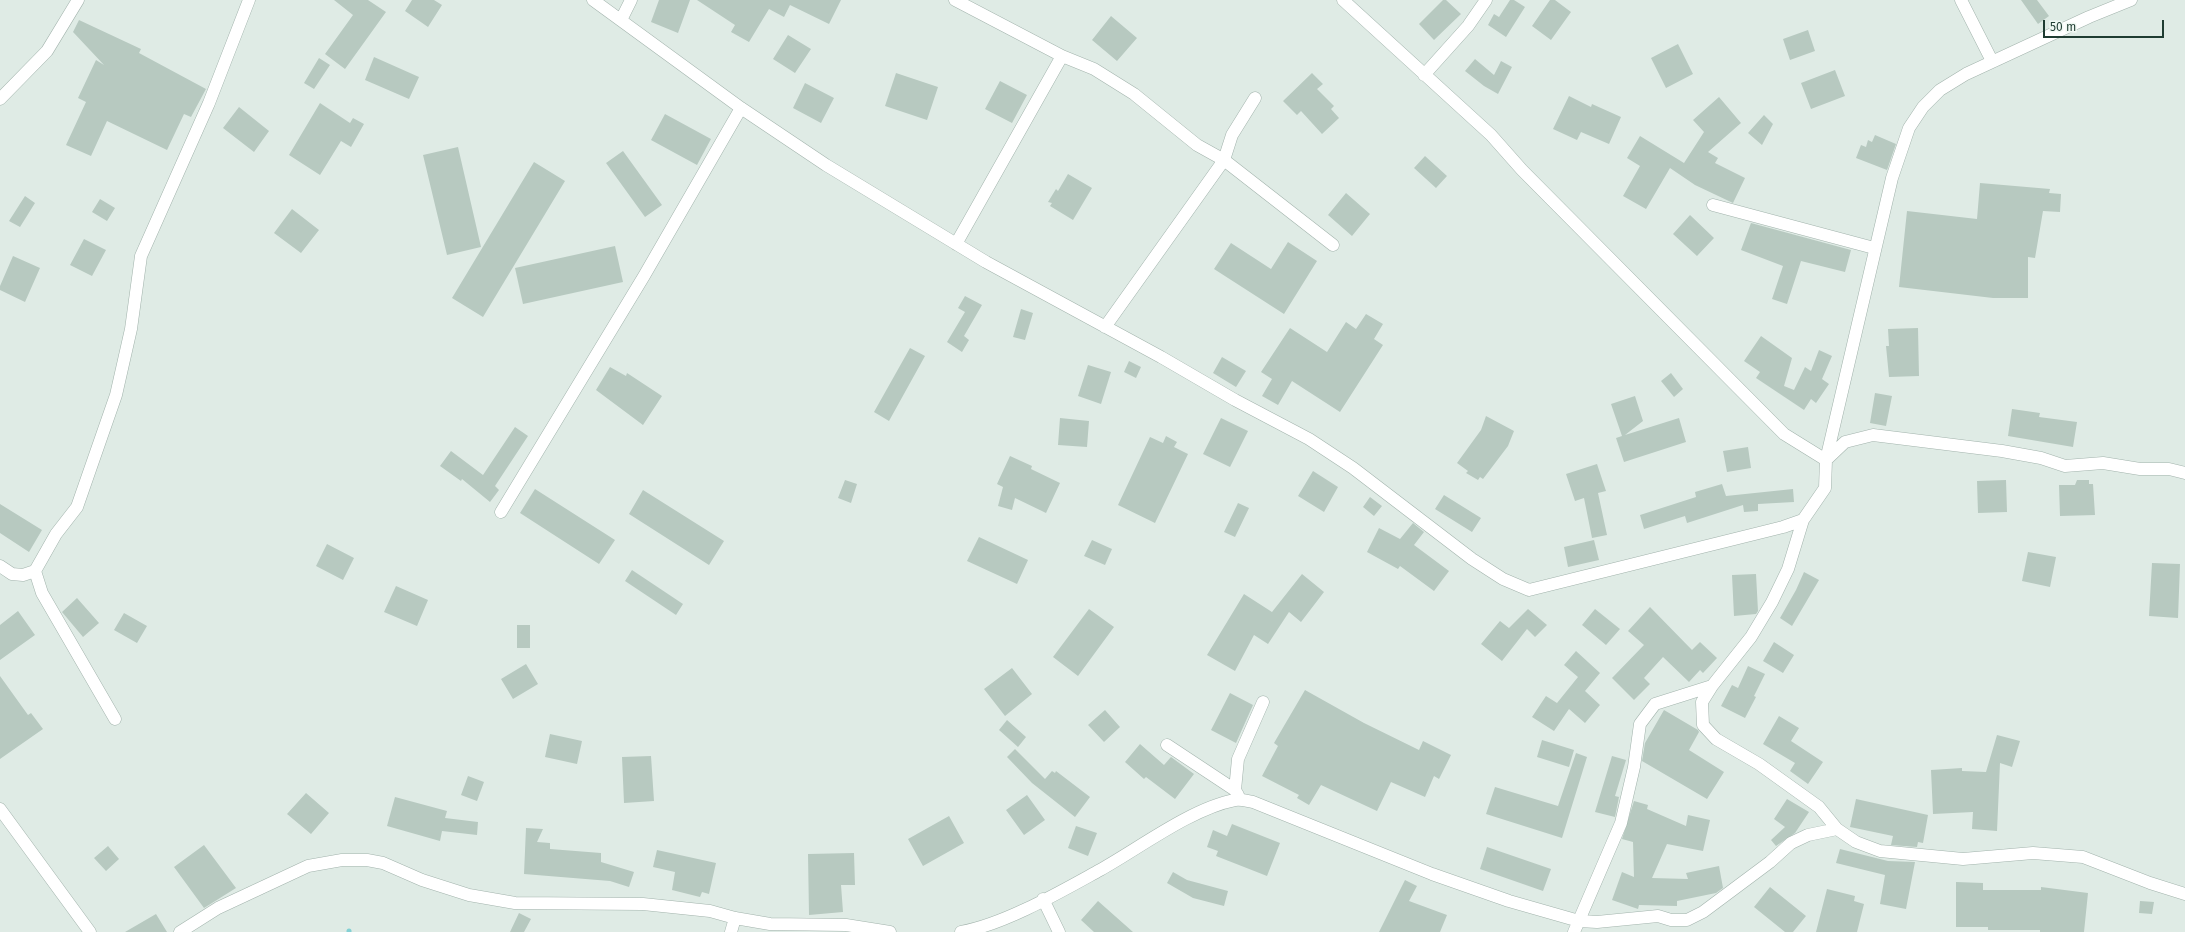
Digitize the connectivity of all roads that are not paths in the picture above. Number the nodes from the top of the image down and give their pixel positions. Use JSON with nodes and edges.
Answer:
{"nodes":[{"id":1,"x":78,"y":0,"type":"edge"},
{"id":2,"x":249,"y":0,"type":"edge"},
{"id":3,"x":593,"y":0,"type":"edge"},
{"id":4,"x":631,"y":0,"type":"edge"},
{"id":5,"x":955,"y":0,"type":"edge"},
{"id":6,"x":1343,"y":0,"type":"edge"},
{"id":7,"x":1486,"y":0,"type":"edge"},
{"id":8,"x":1961,"y":0,"type":"edge"},
{"id":9,"x":2131,"y":0,"type":"edge"},
{"id":10,"x":621,"y":20,"type":"junction"},
{"id":11,"x":1062,"y":56,"type":"junction"},
{"id":12,"x":1992,"y":61,"type":"junction"},
{"id":13,"x":1424,"y":74,"type":"junction"},
{"id":14,"x":1255,"y":98,"type":"dead end"},
{"id":15,"x":0,"y":99,"type":"edge"},
{"id":16,"x":741,"y":108,"type":"junction"},
{"id":17,"x":1224,"y":160,"type":"junction"},
{"id":18,"x":1713,"y":205,"type":"dead end"},
{"id":19,"x":956,"y":244,"type":"junction"},
{"id":20,"x":1333,"y":245,"type":"dead end"},
{"id":21,"x":1874,"y":248,"type":"junction"},
{"id":22,"x":1105,"y":327,"type":"junction"},
{"id":23,"x":1826,"y":460,"type":"junction"},
{"id":24,"x":2185,"y":473,"type":"edge"},
{"id":25,"x":501,"y":512,"type":"dead end"},
{"id":26,"x":1803,"y":520,"type":"junction"},
{"id":27,"x":0,"y":566,"type":"edge"},
{"id":28,"x":35,"y":571,"type":"junction"},
{"id":29,"x":1712,"y":686,"type":"junction"},
{"id":30,"x":1263,"y":702,"type":"dead end"},
{"id":31,"x":115,"y":719,"type":"dead end"},
{"id":32,"x":1167,"y":745,"type":"dead end"},
{"id":33,"x":1238,"y":795,"type":"junction"},
{"id":34,"x":0,"y":809,"type":"edge"},
{"id":35,"x":1837,"y":829,"type":"junction"},
{"id":36,"x":2185,"y":894,"type":"edge"},
{"id":37,"x":1043,"y":899,"type":"junction"},
{"id":38,"x":735,"y":918,"type":"junction"},
{"id":39,"x":1576,"y":926,"type":"edge"},
{"id":40,"x":90,"y":932,"type":"edge"},
{"id":41,"x":180,"y":932,"type":"edge"},
{"id":42,"x":731,"y":932,"type":"edge"},
{"id":43,"x":890,"y":932,"type":"edge"},
{"id":44,"x":961,"y":932,"type":"edge"},
{"id":45,"x":1058,"y":932,"type":"edge"}],
"edges":[{"from":1,"to":15,"type":"street"},
{"from":2,"to":28,"type":"street"},
{"from":3,"to":10,"type":"street"},
{"from":4,"to":10,"type":"street"},
{"from":5,"to":11,"type":"street"},
{"from":6,"to":13,"type":"street"},
{"from":7,"to":13,"type":"street"},
{"from":8,"to":12,"type":"street"},
{"from":9,"to":12,"type":"street"},
{"from":10,"to":16,"type":"street"},
{"from":11,"to":17,"type":"street"},
{"from":11,"to":19,"type":"street"},
{"from":12,"to":21,"type":"street"},
{"from":13,"to":23,"type":"street"},
{"from":14,"to":17,"type":"street"},
{"from":16,"to":19,"type":"street"},
{"from":16,"to":25,"type":"street"},
{"from":17,"to":20,"type":"street"},
{"from":17,"to":22,"type":"street"},
{"from":18,"to":21,"type":"street"},
{"from":19,"to":22,"type":"street"},
{"from":21,"to":23,"type":"street"},
{"from":22,"to":26,"type":"street"},
{"from":23,"to":24,"type":"street"},
{"from":23,"to":26,"type":"street"},
{"from":26,"to":29,"type":"street"},
{"from":27,"to":28,"type":"street"},
{"from":28,"to":31,"type":"street"},
{"from":29,"to":35,"type":"street"},
{"from":29,"to":39,"type":"street"},
{"from":30,"to":33,"type":"street"},
{"from":32,"to":33,"type":"street"},
{"from":33,"to":37,"type":"street"},
{"from":33,"to":39,"type":"street"},
{"from":34,"to":40,"type":"street"},
{"from":35,"to":36,"type":"street"},
{"from":35,"to":39,"type":"street"},
{"from":37,"to":44,"type":"street"},
{"from":37,"to":45,"type":"street"},
{"from":38,"to":41,"type":"street"},
{"from":38,"to":42,"type":"street"},
{"from":38,"to":43,"type":"street"}]}
